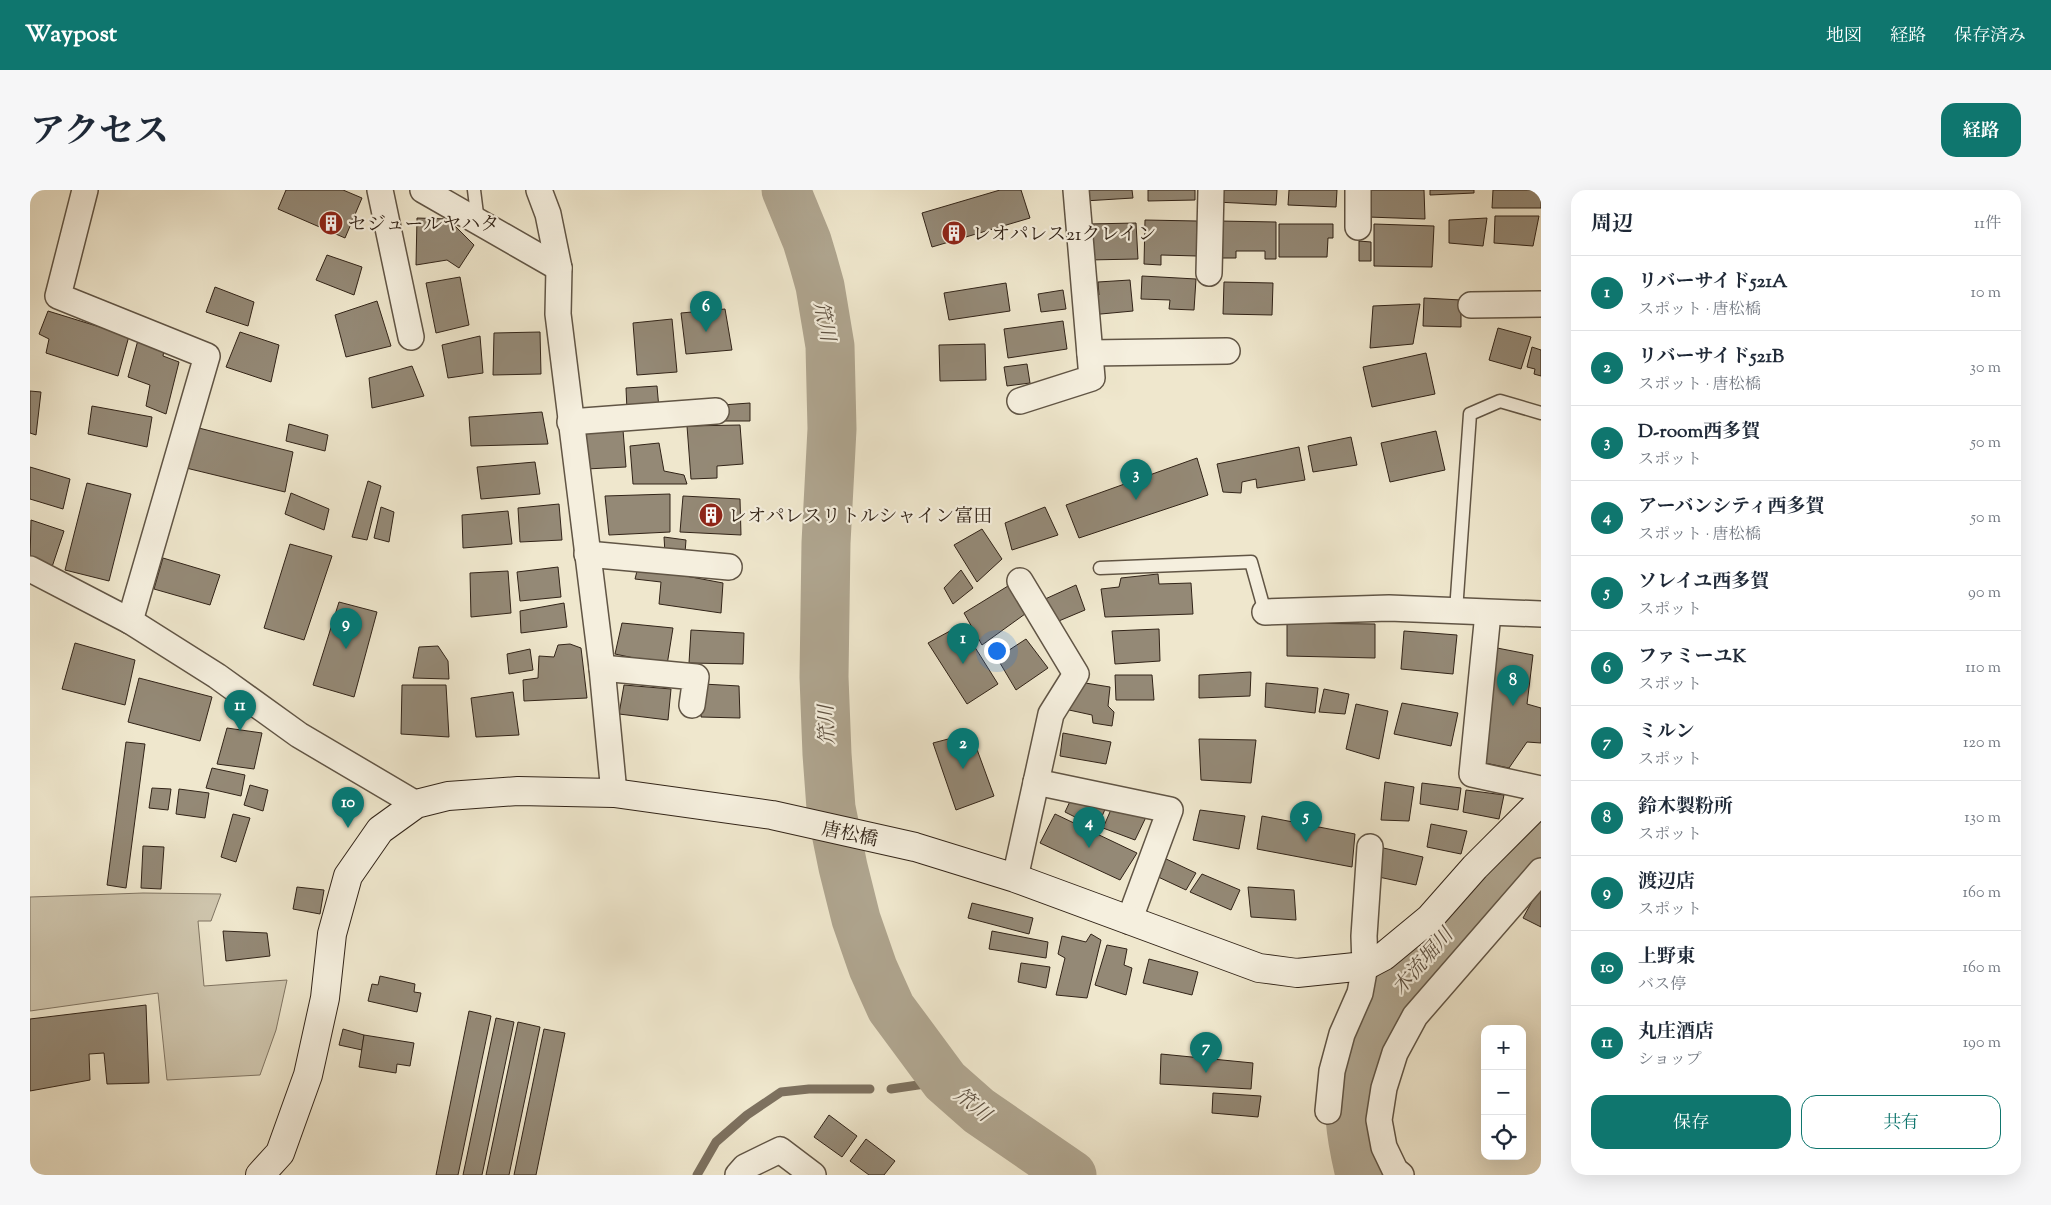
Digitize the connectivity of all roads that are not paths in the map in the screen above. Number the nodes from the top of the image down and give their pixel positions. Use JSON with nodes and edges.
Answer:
{"nodes":[{"id":1,"x":86,"y":190,"type":"edge"},
{"id":2,"x":380,"y":190,"type":"edge"},
{"id":3,"x":423,"y":190,"type":"edge"},
{"id":4,"x":474,"y":190,"type":"edge"},
{"id":5,"x":538,"y":190,"type":"edge"},
{"id":6,"x":1076,"y":190,"type":"edge"},
{"id":7,"x":1212,"y":190,"type":"edge"},
{"id":8,"x":1358,"y":190,"type":"edge"},
{"id":9,"x":478,"y":222,"type":"junction"},
{"id":10,"x":1358,"y":227,"type":"dead end"},
{"id":11,"x":559,"y":268,"type":"junction"},
{"id":12,"x":1209,"y":273,"type":"dead end"},
{"id":13,"x":1541,"y":304,"type":"edge"},
{"id":14,"x":1471,"y":305,"type":"dead end"},
{"id":15,"x":410,"y":337,"type":"dead end"},
{"id":16,"x":1227,"y":351,"type":"dead end"},
{"id":17,"x":1090,"y":354,"type":"junction"},
{"id":18,"x":1020,"y":401,"type":"dead end"},
{"id":19,"x":716,"y":411,"type":"dead end"},
{"id":20,"x":1541,"y":413,"type":"edge"},
{"id":21,"x":570,"y":422,"type":"junction"},
{"id":22,"x":587,"y":554,"type":"junction"},
{"id":23,"x":729,"y":567,"type":"dead end"},
{"id":24,"x":1100,"y":568,"type":"dead end"},
{"id":25,"x":30,"y":569,"type":"edge"},
{"id":26,"x":1020,"y":581,"type":"dead end"},
{"id":27,"x":1456,"y":611,"type":"junction"},
{"id":28,"x":1265,"y":612,"type":"joint"},
{"id":29,"x":1488,"y":613,"type":"junction"},
{"id":30,"x":1541,"y":614,"type":"edge"},
{"id":31,"x":130,"y":621,"type":"junction"},
{"id":32,"x":602,"y":668,"type":"junction"},
{"id":33,"x":692,"y":706,"type":"dead end"},
{"id":34,"x":1036,"y":782,"type":"junction"},
{"id":35,"x":1541,"y":789,"type":"edge"},
{"id":36,"x":614,"y":793,"type":"junction"},
{"id":37,"x":1541,"y":802,"type":"edge"},
{"id":38,"x":416,"y":804,"type":"junction"},
{"id":39,"x":1370,"y":847,"type":"dead end"},
{"id":40,"x":1541,"y":871,"type":"edge"},
{"id":41,"x":1015,"y":878,"type":"junction"},
{"id":42,"x":1129,"y":921,"type":"junction"},
{"id":43,"x":1365,"y":966,"type":"junction"},
{"id":44,"x":1328,"y":1111,"type":"dead end"},
{"id":45,"x":260,"y":1175,"type":"edge"},
{"id":46,"x":738,"y":1175,"type":"edge"},
{"id":47,"x":813,"y":1175,"type":"edge"},
{"id":48,"x":1401,"y":1175,"type":"edge"}],
"edges":[{"from":1,"to":31,"type":"street"},
{"from":2,"to":15,"type":"street"},
{"from":3,"to":9,"type":"street"},
{"from":4,"to":9,"type":"lane"},
{"from":5,"to":11,"type":"street"},
{"from":6,"to":17,"type":"street"},
{"from":7,"to":12,"type":"street"},
{"from":8,"to":10,"type":"street"},
{"from":9,"to":11,"type":"street"},
{"from":11,"to":21,"type":"street"},
{"from":13,"to":14,"type":"street"},
{"from":16,"to":17,"type":"street"},
{"from":17,"to":18,"type":"street"},
{"from":19,"to":21,"type":"street"},
{"from":20,"to":27,"type":"lane"},
{"from":21,"to":22,"type":"street"},
{"from":22,"to":23,"type":"street"},
{"from":22,"to":32,"type":"street"},
{"from":24,"to":28,"type":"lane"},
{"from":25,"to":31,"type":"street"},
{"from":26,"to":34,"type":"street"},
{"from":27,"to":28,"type":"street"},
{"from":27,"to":29,"type":"street"},
{"from":29,"to":30,"type":"street"},
{"from":29,"to":35,"type":"street"},
{"from":31,"to":38,"type":"street"},
{"from":32,"to":33,"type":"street"},
{"from":32,"to":36,"type":"street"},
{"from":34,"to":41,"type":"street"},
{"from":34,"to":42,"type":"street"},
{"from":36,"to":38,"type":"street","name":"唐松橋"},
{"from":36,"to":41,"type":"street","name":"唐松橋"},
{"from":37,"to":43,"type":"street"},
{"from":38,"to":45,"type":"street"},
{"from":39,"to":43,"type":"street"},
{"from":40,"to":48,"type":"street"},
{"from":41,"to":42,"type":"street","name":"唐松橋"},
{"from":42,"to":43,"type":"street","name":"唐松橋"},
{"from":43,"to":44,"type":"street"},
{"from":46,"to":47,"type":"street"}]}
